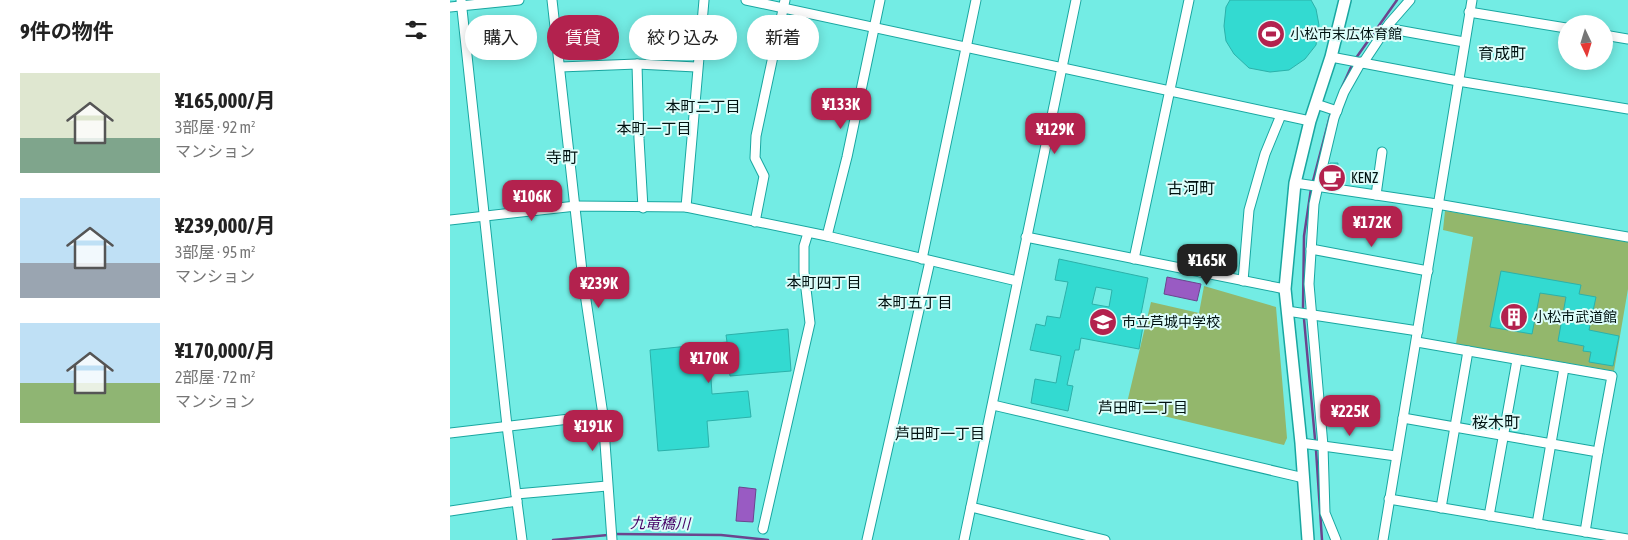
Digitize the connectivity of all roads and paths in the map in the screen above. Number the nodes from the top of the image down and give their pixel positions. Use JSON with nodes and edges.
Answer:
{"nodes":[{"id":1,"x":519,"y":0,"type":"edge"},
{"id":2,"x":552,"y":0,"type":"edge"},
{"id":3,"x":704,"y":0,"type":"edge"},
{"id":4,"x":746,"y":0,"type":"edge"},
{"id":5,"x":880,"y":0,"type":"edge"},
{"id":6,"x":976,"y":0,"type":"edge"},
{"id":7,"x":1076,"y":0,"type":"edge"},
{"id":8,"x":1189,"y":0,"type":"edge"},
{"id":9,"x":1345,"y":0,"type":"edge"},
{"id":10,"x":1410,"y":0,"type":"edge"},
{"id":11,"x":1472,"y":0,"type":"edge"},
{"id":12,"x":461,"y":3,"type":"edge"},
{"id":13,"x":784,"y":5,"type":"edge"},
{"id":14,"x":450,"y":7,"type":"edge"},
{"id":15,"x":1470,"y":12,"type":"junction"},
{"id":16,"x":1558,"y":27,"type":"edge"},
{"id":17,"x":874,"y":28,"type":"junction"},
{"id":18,"x":1386,"y":28,"type":"junction"},
{"id":19,"x":1613,"y":36,"type":"edge"},
{"id":20,"x":1628,"y":38,"type":"edge"},
{"id":21,"x":1464,"y":42,"type":"junction"},
{"id":22,"x":966,"y":47,"type":"junction"},
{"id":23,"x":1331,"y":57,"type":"junction"},
{"id":24,"x":1362,"y":62,"type":"junction"},
{"id":25,"x":637,"y":64,"type":"junction"},
{"id":26,"x":560,"y":67,"type":"junction"},
{"id":27,"x":696,"y":67,"type":"junction"},
{"id":28,"x":1061,"y":68,"type":"junction"},
{"id":29,"x":1458,"y":81,"type":"junction"},
{"id":30,"x":1170,"y":91,"type":"junction"},
{"id":31,"x":1321,"y":106,"type":"junction"},
{"id":32,"x":1628,"y":109,"type":"edge"},
{"id":33,"x":1336,"y":111,"type":"junction"},
{"id":34,"x":1281,"y":115,"type":"junction"},
{"id":35,"x":1310,"y":121,"type":"junction"},
{"id":36,"x":1382,"y":152,"type":"dead end"},
{"id":37,"x":1295,"y":183,"type":"junction"},
{"id":38,"x":1317,"y":186,"type":"junction"},
{"id":39,"x":1376,"y":195,"type":"junction"},
{"id":40,"x":1438,"y":204,"type":"junction"},
{"id":41,"x":576,"y":206,"type":"junction"},
{"id":42,"x":686,"y":207,"type":"junction"},
{"id":43,"x":644,"y":208,"type":"junction"},
{"id":44,"x":485,"y":217,"type":"junction"},
{"id":45,"x":450,"y":220,"type":"edge"},
{"id":46,"x":754,"y":222,"type":"junction"},
{"id":47,"x":808,"y":233,"type":"junction"},
{"id":48,"x":827,"y":236,"type":"junction"},
{"id":49,"x":1026,"y":237,"type":"junction"},
{"id":50,"x":1628,"y":237,"type":"edge"},
{"id":51,"x":1311,"y":249,"type":"junction"},
{"id":52,"x":1134,"y":258,"type":"junction"},
{"id":53,"x":926,"y":260,"type":"junction"},
{"id":54,"x":1428,"y":271,"type":"junction"},
{"id":55,"x":1017,"y":281,"type":"junction"},
{"id":56,"x":1243,"y":281,"type":"junction"},
{"id":57,"x":1285,"y":289,"type":"junction"},
{"id":58,"x":1287,"y":311,"type":"junction"},
{"id":59,"x":1311,"y":315,"type":"junction"},
{"id":60,"x":1418,"y":331,"type":"junction"},
{"id":61,"x":1417,"y":342,"type":"junction"},
{"id":62,"x":1468,"y":351,"type":"junction"},
{"id":63,"x":1517,"y":360,"type":"junction"},
{"id":64,"x":1564,"y":368,"type":"junction"},
{"id":65,"x":993,"y":405,"type":"junction"},
{"id":66,"x":602,"y":416,"type":"junction"},
{"id":67,"x":1403,"y":418,"type":"junction"},
{"id":68,"x":507,"y":426,"type":"junction"},
{"id":69,"x":1455,"y":427,"type":"junction"},
{"id":70,"x":450,"y":433,"type":"edge"},
{"id":71,"x":1503,"y":436,"type":"junction"},
{"id":72,"x":1301,"y":443,"type":"junction"},
{"id":73,"x":1551,"y":444,"type":"junction"},
{"id":74,"x":1323,"y":446,"type":"junction"},
{"id":75,"x":1598,"y":452,"type":"junction"},
{"id":76,"x":1396,"y":456,"type":"junction"},
{"id":77,"x":1304,"y":478,"type":"junction"},
{"id":78,"x":607,"y":486,"type":"junction"},
{"id":79,"x":517,"y":497,"type":"junction"},
{"id":80,"x":1389,"y":499,"type":"junction"},
{"id":81,"x":971,"y":507,"type":"junction"},
{"id":82,"x":1441,"y":508,"type":"junction"},
{"id":83,"x":450,"y":511,"type":"edge"},
{"id":84,"x":1489,"y":516,"type":"junction"},
{"id":85,"x":1537,"y":524,"type":"junction"},
{"id":86,"x":763,"y":529,"type":"dead end"},
{"id":87,"x":1585,"y":532,"type":"junction"},
{"id":88,"x":1090,"y":538,"type":"edge"},
{"id":89,"x":522,"y":539,"type":"edge"},
{"id":90,"x":1628,"y":539,"type":"edge"},
{"id":91,"x":612,"y":540,"type":"edge"},
{"id":92,"x":867,"y":540,"type":"edge"},
{"id":93,"x":964,"y":540,"type":"edge"},
{"id":94,"x":1105,"y":540,"type":"edge"},
{"id":95,"x":1308,"y":540,"type":"edge"},
{"id":96,"x":1336,"y":540,"type":"edge"},
{"id":97,"x":1383,"y":540,"type":"edge"}],
"edges":[{"from":1,"to":12,"type":"street"},
{"from":2,"to":26,"type":"street"},
{"from":3,"to":27,"type":"street"},
{"from":4,"to":13,"type":"street"},
{"from":5,"to":17,"type":"street"},
{"from":6,"to":22,"type":"street"},
{"from":7,"to":28,"type":"street"},
{"from":8,"to":30,"type":"street"},
{"from":9,"to":23,"type":"street"},
{"from":10,"to":18,"type":"street"},
{"from":11,"to":15,"type":"street"},
{"from":12,"to":14,"type":"street"},
{"from":12,"to":44,"type":"street"},
{"from":13,"to":17,"type":"street"},
{"from":13,"to":46,"type":"street"},
{"from":15,"to":16,"type":"street"},
{"from":15,"to":21,"type":"street"},
{"from":17,"to":22,"type":"street"},
{"from":17,"to":48,"type":"street"},
{"from":18,"to":21,"type":"street"},
{"from":18,"to":24,"type":"street"},
{"from":19,"to":20,"type":"street"},
{"from":21,"to":29,"type":"street"},
{"from":22,"to":28,"type":"street"},
{"from":22,"to":53,"type":"street"},
{"from":23,"to":24,"type":"street"},
{"from":23,"to":31,"type":"street"},
{"from":24,"to":29,"type":"street"},
{"from":24,"to":33,"type":"street"},
{"from":25,"to":26,"type":"street"},
{"from":25,"to":27,"type":"street"},
{"from":25,"to":43,"type":"street"},
{"from":26,"to":41,"type":"street"},
{"from":27,"to":42,"type":"street"},
{"from":28,"to":30,"type":"street"},
{"from":28,"to":49,"type":"street"},
{"from":29,"to":32,"type":"street"},
{"from":29,"to":40,"type":"street"},
{"from":30,"to":34,"type":"street"},
{"from":30,"to":52,"type":"street"},
{"from":31,"to":33,"type":"street"},
{"from":31,"to":35,"type":"street"},
{"from":33,"to":38,"type":"street"},
{"from":34,"to":35,"type":"street"},
{"from":34,"to":56,"type":"street"},
{"from":35,"to":37,"type":"street"},
{"from":36,"to":39,"type":"street"},
{"from":37,"to":38,"type":"street"},
{"from":37,"to":57,"type":"street"},
{"from":38,"to":39,"type":"street"},
{"from":38,"to":51,"type":"street"},
{"from":39,"to":40,"type":"street"},
{"from":40,"to":50,"type":"street"},
{"from":40,"to":54,"type":"street"},
{"from":41,"to":43,"type":"street"},
{"from":41,"to":44,"type":"street"},
{"from":41,"to":66,"type":"street"},
{"from":42,"to":43,"type":"street"},
{"from":42,"to":46,"type":"street"},
{"from":44,"to":45,"type":"street"},
{"from":44,"to":68,"type":"street"},
{"from":46,"to":47,"type":"street"},
{"from":47,"to":48,"type":"street"},
{"from":47,"to":86,"type":"street"},
{"from":48,"to":53,"type":"street"},
{"from":49,"to":52,"type":"street"},
{"from":49,"to":55,"type":"street"},
{"from":51,"to":54,"type":"street"},
{"from":51,"to":59,"type":"street"},
{"from":52,"to":56,"type":"street"},
{"from":53,"to":55,"type":"street"},
{"from":53,"to":92,"type":"street"},
{"from":54,"to":60,"type":"street"},
{"from":55,"to":65,"type":"street"},
{"from":56,"to":57,"type":"street"},
{"from":57,"to":58,"type":"street"},
{"from":58,"to":59,"type":"street"},
{"from":58,"to":72,"type":"street"},
{"from":59,"to":60,"type":"street"},
{"from":59,"to":74,"type":"street"},
{"from":60,"to":61,"type":"street"},
{"from":61,"to":62,"type":"street"},
{"from":61,"to":67,"type":"street"},
{"from":62,"to":63,"type":"street"},
{"from":62,"to":69,"type":"street"},
{"from":63,"to":64,"type":"street"},
{"from":63,"to":71,"type":"street"},
{"from":64,"to":73,"type":"street"},
{"from":64,"to":75,"type":"street"},
{"from":65,"to":77,"type":"street"},
{"from":65,"to":81,"type":"street"},
{"from":66,"to":68,"type":"street"},
{"from":66,"to":78,"type":"street"},
{"from":67,"to":69,"type":"street"},
{"from":67,"to":76,"type":"street"},
{"from":68,"to":70,"type":"street"},
{"from":68,"to":79,"type":"street"},
{"from":69,"to":71,"type":"street"},
{"from":69,"to":82,"type":"street"},
{"from":71,"to":73,"type":"street"},
{"from":71,"to":84,"type":"street"},
{"from":72,"to":74,"type":"street"},
{"from":72,"to":77,"type":"street"},
{"from":73,"to":75,"type":"street"},
{"from":73,"to":85,"type":"street"},
{"from":74,"to":76,"type":"street"},
{"from":74,"to":96,"type":"street"},
{"from":75,"to":87,"type":"street"},
{"from":76,"to":80,"type":"street"},
{"from":77,"to":95,"type":"street"},
{"from":78,"to":79,"type":"street"},
{"from":78,"to":91,"type":"street"},
{"from":79,"to":83,"type":"street"},
{"from":79,"to":89,"type":"street"},
{"from":80,"to":82,"type":"street"},
{"from":80,"to":97,"type":"street"},
{"from":81,"to":88,"type":"street"},
{"from":81,"to":93,"type":"street"},
{"from":82,"to":84,"type":"street"},
{"from":84,"to":85,"type":"street"},
{"from":85,"to":87,"type":"street"},
{"from":87,"to":90,"type":"street"},
{"from":88,"to":94,"type":"street"}]}
